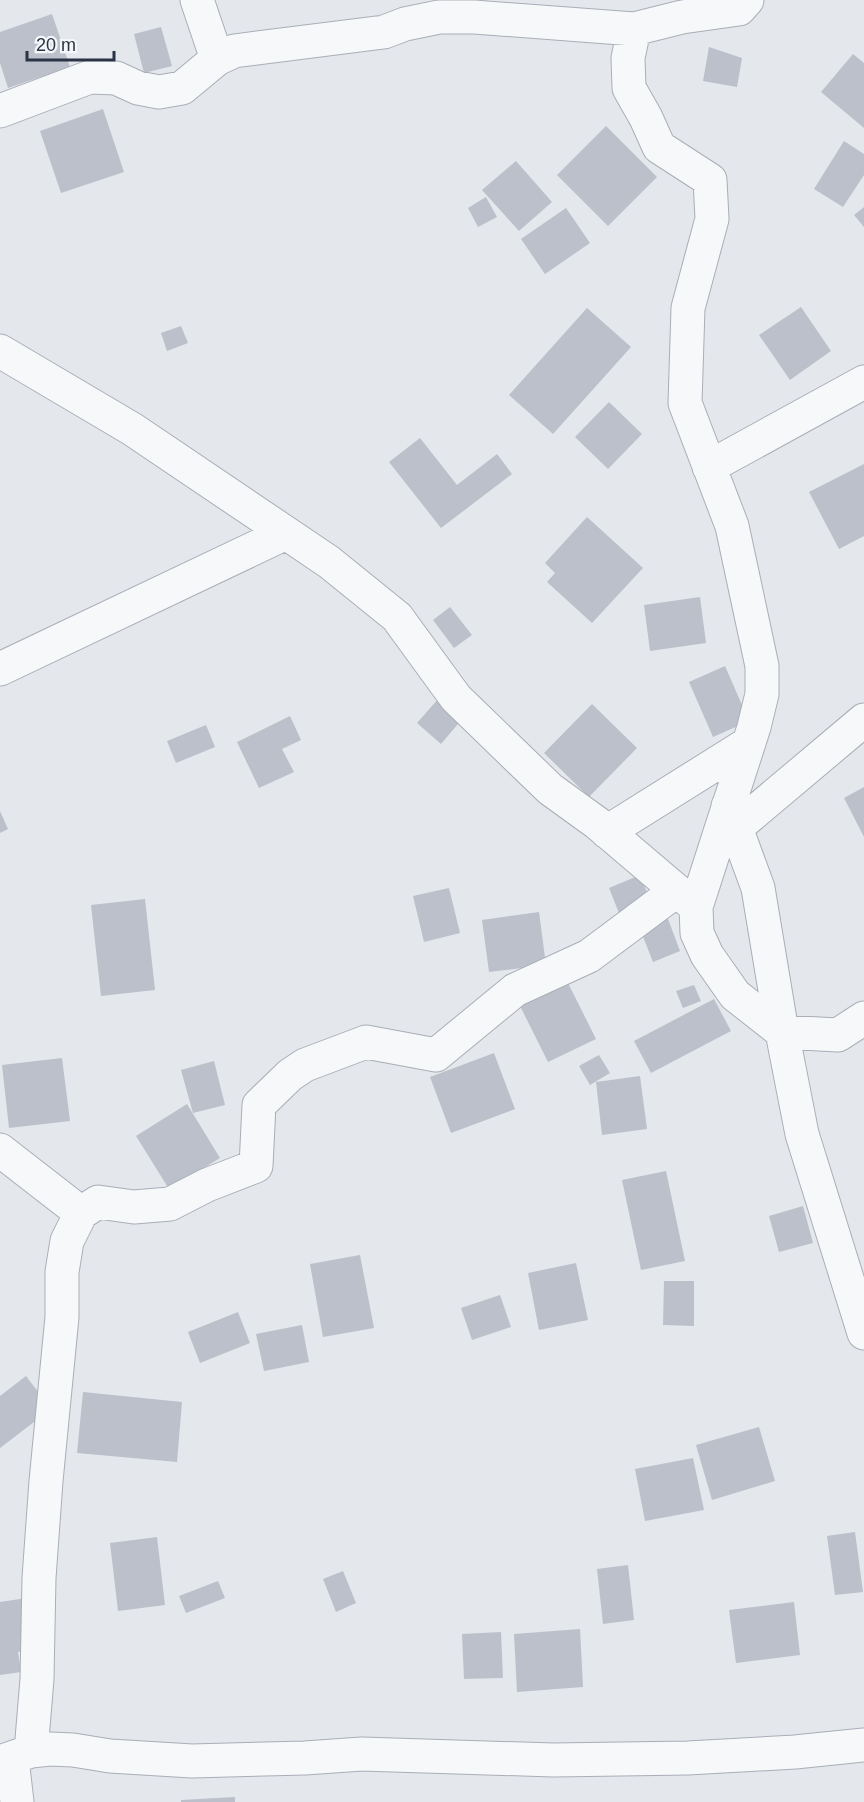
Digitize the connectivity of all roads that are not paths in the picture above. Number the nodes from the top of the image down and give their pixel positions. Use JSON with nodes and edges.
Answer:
{"nodes":[{"id":1,"x":196,"y":0,"type":"edge"},
{"id":2,"x":747,"y":0,"type":"edge"},
{"id":3,"x":634,"y":29,"type":"junction"},
{"id":4,"x":217,"y":59,"type":"junction"},
{"id":5,"x":0,"y":111,"type":"edge"},
{"id":6,"x":0,"y":351,"type":"edge"},
{"id":7,"x":864,"y":382,"type":"edge"},
{"id":8,"x":709,"y":467,"type":"junction"},
{"id":9,"x":286,"y":533,"type":"junction"},
{"id":10,"x":0,"y":669,"type":"edge"},
{"id":11,"x":864,"y":720,"type":"edge"},
{"id":12,"x":749,"y":743,"type":"junction"},
{"id":13,"x":733,"y":816,"type":"junction"},
{"id":14,"x":606,"y":832,"type":"junction"},
{"id":15,"x":686,"y":899,"type":"junction"},
{"id":16,"x":864,"y":1018,"type":"edge"},
{"id":17,"x":782,"y":1032,"type":"junction"},
{"id":18,"x":0,"y":1150,"type":"edge"},
{"id":19,"x":81,"y":1213,"type":"junction"},
{"id":20,"x":864,"y":1333,"type":"edge"},
{"id":21,"x":864,"y":1744,"type":"edge"},
{"id":22,"x":14,"y":1757,"type":"edge"},
{"id":23,"x":16,"y":1802,"type":"edge"}],
"edges":[{"from":1,"to":4,"type":"street"},
{"from":2,"to":3,"type":"street"},
{"from":3,"to":4,"type":"street"},
{"from":3,"to":8,"type":"street"},
{"from":4,"to":5,"type":"street"},
{"from":6,"to":9,"type":"street"},
{"from":7,"to":8,"type":"street"},
{"from":8,"to":12,"type":"street"},
{"from":9,"to":10,"type":"street"},
{"from":9,"to":14,"type":"street"},
{"from":11,"to":13,"type":"street"},
{"from":12,"to":13,"type":"street"},
{"from":12,"to":14,"type":"street"},
{"from":13,"to":15,"type":"street"},
{"from":13,"to":17,"type":"street"},
{"from":14,"to":15,"type":"street"},
{"from":15,"to":17,"type":"street"},
{"from":15,"to":19,"type":"street"},
{"from":16,"to":17,"type":"street"},
{"from":17,"to":20,"type":"street"},
{"from":18,"to":19,"type":"street"},
{"from":19,"to":22,"type":"street"},
{"from":21,"to":22,"type":"street"},
{"from":22,"to":23,"type":"street"}]}
